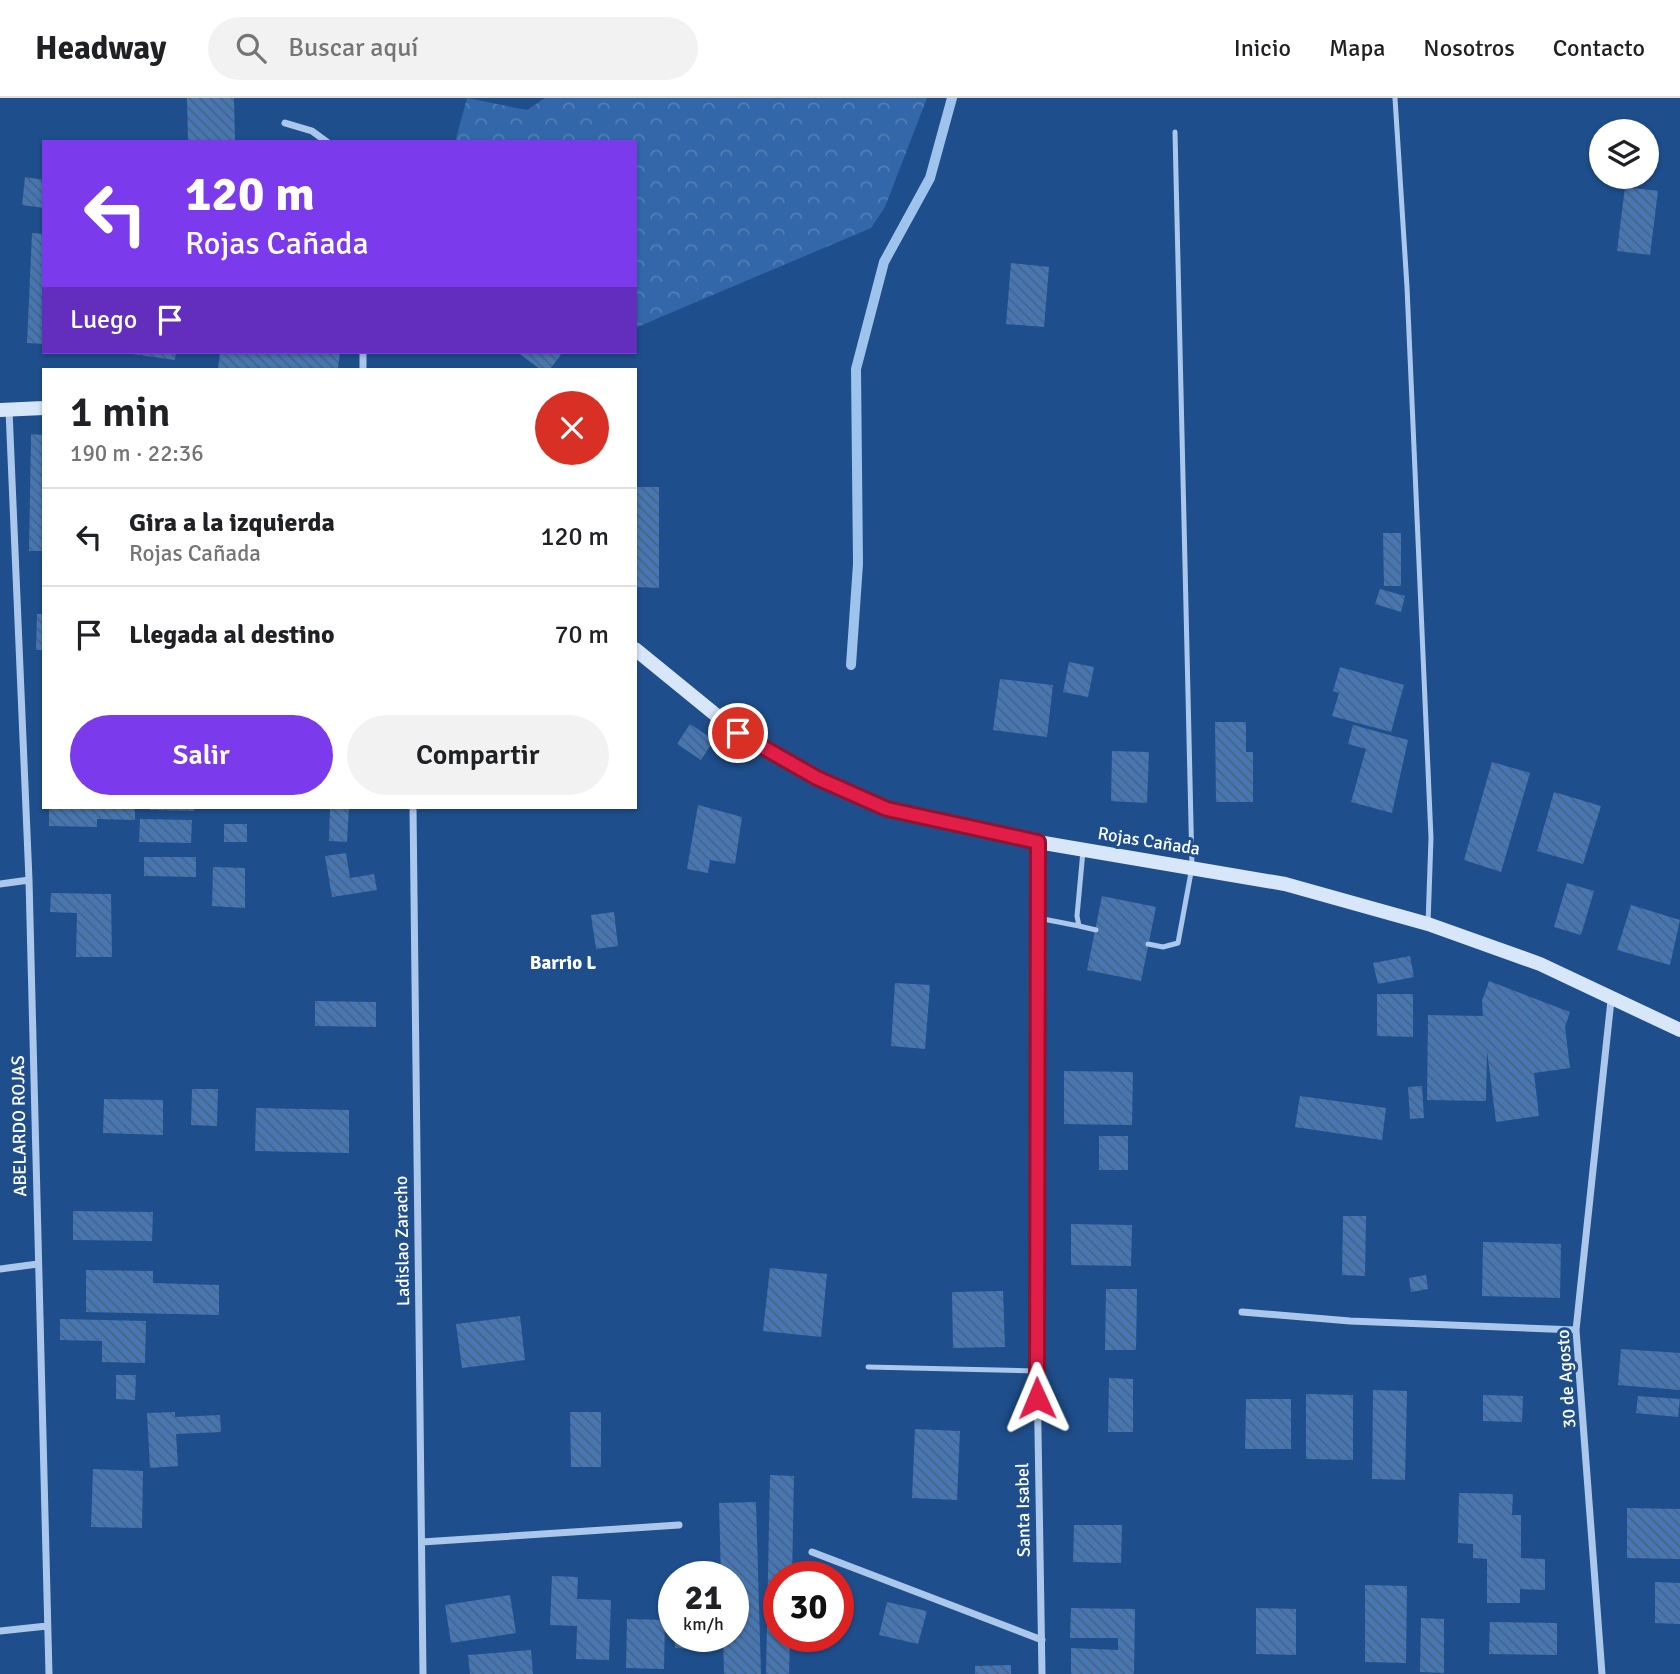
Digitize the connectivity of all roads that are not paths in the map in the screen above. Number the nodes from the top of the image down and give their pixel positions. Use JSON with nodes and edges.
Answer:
{"nodes":[{"id":1,"x":1395,"y":98,"type":"edge"},
{"id":2,"x":285,"y":123,"type":"dead end"},
{"id":3,"x":1175,"y":132,"type":"dead end"},
{"id":4,"x":324,"y":140,"type":"edge"},
{"id":5,"x":42,"y":408,"type":"edge"},
{"id":6,"x":4,"y":410,"type":"edge"},
{"id":7,"x":637,"y":651,"type":"edge"},
{"id":8,"x":413,"y":809,"type":"edge"},
{"id":9,"x":1038,"y":842,"type":"junction"},
{"id":10,"x":1083,"y":851,"type":"junction"},
{"id":11,"x":1192,"y":867,"type":"junction"},
{"id":12,"x":29,"y":880,"type":"junction"},
{"id":13,"x":0,"y":884,"type":"edge"},
{"id":14,"x":1037,"y":917,"type":"junction"},
{"id":15,"x":1428,"y":923,"type":"junction"},
{"id":16,"x":1079,"y":926,"type":"junction"},
{"id":17,"x":1096,"y":930,"type":"dead end"},
{"id":18,"x":1148,"y":944,"type":"dead end"},
{"id":19,"x":1611,"y":1000,"type":"junction"},
{"id":20,"x":1680,"y":1030,"type":"edge"},
{"id":21,"x":38,"y":1264,"type":"junction"},
{"id":22,"x":0,"y":1269,"type":"edge"},
{"id":23,"x":1242,"y":1312,"type":"dead end"},
{"id":24,"x":1576,"y":1330,"type":"junction"},
{"id":25,"x":868,"y":1367,"type":"dead end"},
{"id":26,"x":1037,"y":1371,"type":"junction"},
{"id":27,"x":679,"y":1525,"type":"dead end"},
{"id":28,"x":422,"y":1542,"type":"junction"},
{"id":29,"x":812,"y":1552,"type":"dead end"},
{"id":30,"x":47,"y":1626,"type":"junction"},
{"id":31,"x":0,"y":1631,"type":"edge"},
{"id":32,"x":1042,"y":1640,"type":"junction"},
{"id":33,"x":49,"y":1674,"type":"edge"},
{"id":34,"x":423,"y":1674,"type":"edge"},
{"id":35,"x":1042,"y":1674,"type":"edge"},
{"id":36,"x":1602,"y":1674,"type":"edge"}],
"edges":[{"from":1,"to":15,"type":"lane"},
{"from":2,"to":4,"type":"street"},
{"from":3,"to":11,"type":"lane"},
{"from":5,"to":6,"type":"main road"},
{"from":6,"to":12,"type":"street","name":"ABELARDO ROJAS"},
{"from":7,"to":9,"type":"main road","name":"Rojas Cañada"},
{"from":8,"to":28,"type":"street","name":"Ladislao Zaracho"},
{"from":9,"to":10,"type":"main road","name":"Rojas Cañada"},
{"from":9,"to":14,"type":"street","name":"Santa Isabel"},
{"from":10,"to":11,"type":"main road","name":"Rojas Cañada"},
{"from":10,"to":16,"type":"lane"},
{"from":11,"to":15,"type":"main road","name":"Rojas Cañada"},
{"from":11,"to":18,"type":"lane"},
{"from":12,"to":13,"type":"street"},
{"from":12,"to":21,"type":"street","name":"ABELARDO ROJAS"},
{"from":14,"to":16,"type":"lane"},
{"from":14,"to":26,"type":"street","name":"Santa Isabel"},
{"from":15,"to":19,"type":"main road","name":"Rojas Cañada"},
{"from":16,"to":17,"type":"lane"},
{"from":19,"to":20,"type":"main road","name":"Rojas Cañada"},
{"from":19,"to":24,"type":"street","name":"30 de Agosto"},
{"from":21,"to":22,"type":"street"},
{"from":21,"to":30,"type":"street","name":"ABELARDO ROJAS"},
{"from":23,"to":24,"type":"street"},
{"from":24,"to":36,"type":"street","name":"30 de Agosto"},
{"from":25,"to":26,"type":"lane"},
{"from":26,"to":32,"type":"street","name":"Santa Isabel"},
{"from":27,"to":28,"type":"street"},
{"from":28,"to":34,"type":"street","name":"Ladislao Zaracho"},
{"from":29,"to":32,"type":"street"},
{"from":30,"to":31,"type":"street"},
{"from":30,"to":33,"type":"street","name":"ABELARDO ROJAS"},
{"from":32,"to":35,"type":"street","name":"Santa Isabel"}]}
